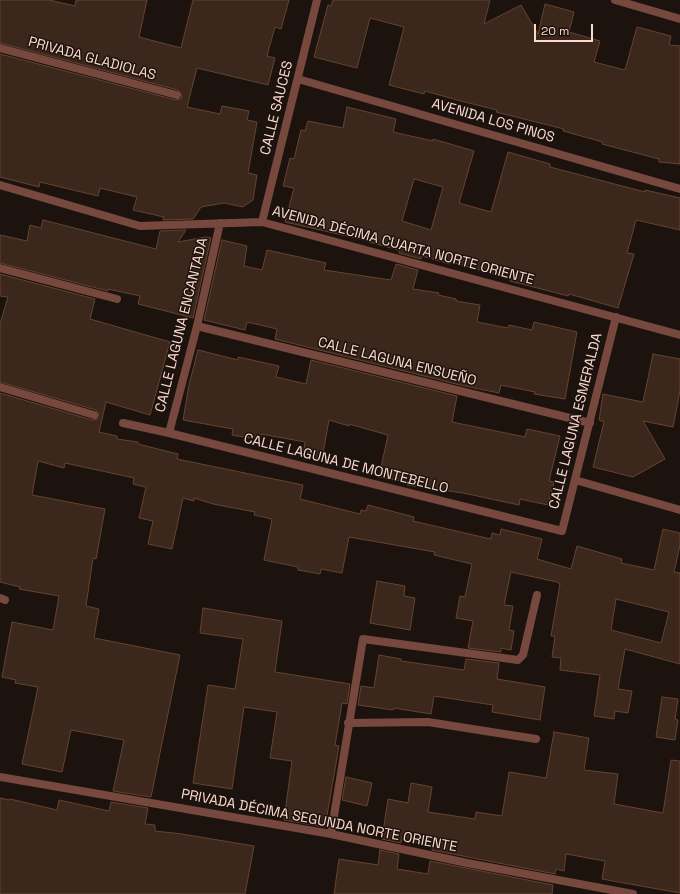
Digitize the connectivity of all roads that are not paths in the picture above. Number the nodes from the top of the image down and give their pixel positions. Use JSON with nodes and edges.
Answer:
{"nodes":[{"id":1,"x":317,"y":0,"type":"edge"},
{"id":2,"x":614,"y":0,"type":"edge"},
{"id":3,"x":680,"y":19,"type":"edge"},
{"id":4,"x":0,"y":48,"type":"edge"},
{"id":5,"x":298,"y":78,"type":"junction"},
{"id":6,"x":177,"y":94,"type":"dead end"},
{"id":7,"x":0,"y":185,"type":"edge"},
{"id":8,"x":680,"y":189,"type":"edge"},
{"id":9,"x":262,"y":222,"type":"junction"},
{"id":10,"x":220,"y":223,"type":"junction"},
{"id":11,"x":0,"y":268,"type":"edge"},
{"id":12,"x":117,"y":299,"type":"dead end"},
{"id":13,"x":616,"y":318,"type":"junction"},
{"id":14,"x":197,"y":326,"type":"junction"},
{"id":15,"x":680,"y":335,"type":"edge"},
{"id":16,"x":0,"y":387,"type":"edge"},
{"id":17,"x":94,"y":415,"type":"dead end"},
{"id":18,"x":123,"y":423,"type":"dead end"},
{"id":19,"x":590,"y":423,"type":"junction"},
{"id":20,"x":169,"y":433,"type":"junction"},
{"id":21,"x":575,"y":480,"type":"junction"},
{"id":22,"x":680,"y":510,"type":"edge"},
{"id":23,"x":562,"y":531,"type":"joint"},
{"id":24,"x":537,"y":595,"type":"dead end"},
{"id":25,"x":348,"y":723,"type":"junction"},
{"id":26,"x":536,"y":740,"type":"dead end"},
{"id":27,"x":0,"y":777,"type":"edge"},
{"id":28,"x":331,"y":834,"type":"junction"},
{"id":29,"x":633,"y":894,"type":"edge"}],
"edges":[{"from":1,"to":5,"type":"street","name":"CALLE SAUCES"},
{"from":2,"to":3,"type":"street"},
{"from":4,"to":6,"type":"street","name":"PRIVADA GLADIOLAS"},
{"from":5,"to":8,"type":"street","name":"AVENIDA LOS PINOS"},
{"from":5,"to":9,"type":"street","name":"CALLE SAUCES"},
{"from":7,"to":10,"type":"street","name":"AVENIDA DÉCIMA CUARTA NORTE ORIENTE"},
{"from":9,"to":10,"type":"street","name":"AVENIDA DÉCIMA CUARTA NORTE ORIENTE"},
{"from":9,"to":13,"type":"street","name":"AVENIDA DÉCIMA CUARTA NORTE ORIENTE"},
{"from":10,"to":14,"type":"street","name":"CALLE LAGUNA ENCANTADA"},
{"from":11,"to":12,"type":"street"},
{"from":13,"to":15,"type":"street","name":"AVENIDA DÉCIMA CUARTA NORTE ORIENTE"},
{"from":13,"to":19,"type":"street","name":"CALLE LAGUNA ESMERALDA"},
{"from":14,"to":19,"type":"street","name":"CALLE LAGUNA ENSUEÑO"},
{"from":14,"to":20,"type":"street","name":"CALLE LAGUNA ENCANTADA"},
{"from":16,"to":17,"type":"street"},
{"from":18,"to":20,"type":"street","name":"CALLE LAGUNA DE MONTEBELLO"},
{"from":19,"to":21,"type":"street","name":"CALLE LAGUNA ESMERALDA"},
{"from":20,"to":23,"type":"street","name":"CALLE LAGUNA DE MONTEBELLO"},
{"from":21,"to":22,"type":"street"},
{"from":21,"to":23,"type":"street","name":"CALLE LAGUNA ESMERALDA"},
{"from":24,"to":25,"type":"street"},
{"from":25,"to":26,"type":"street"},
{"from":25,"to":28,"type":"street"},
{"from":27,"to":28,"type":"street","name":"PRIVADA DÉCIMA SEGUNDA NORTE ORIENTE"},
{"from":28,"to":29,"type":"street","name":"PRIVADA DÉCIMA SEGUNDA NORTE ORIENTE"}]}
